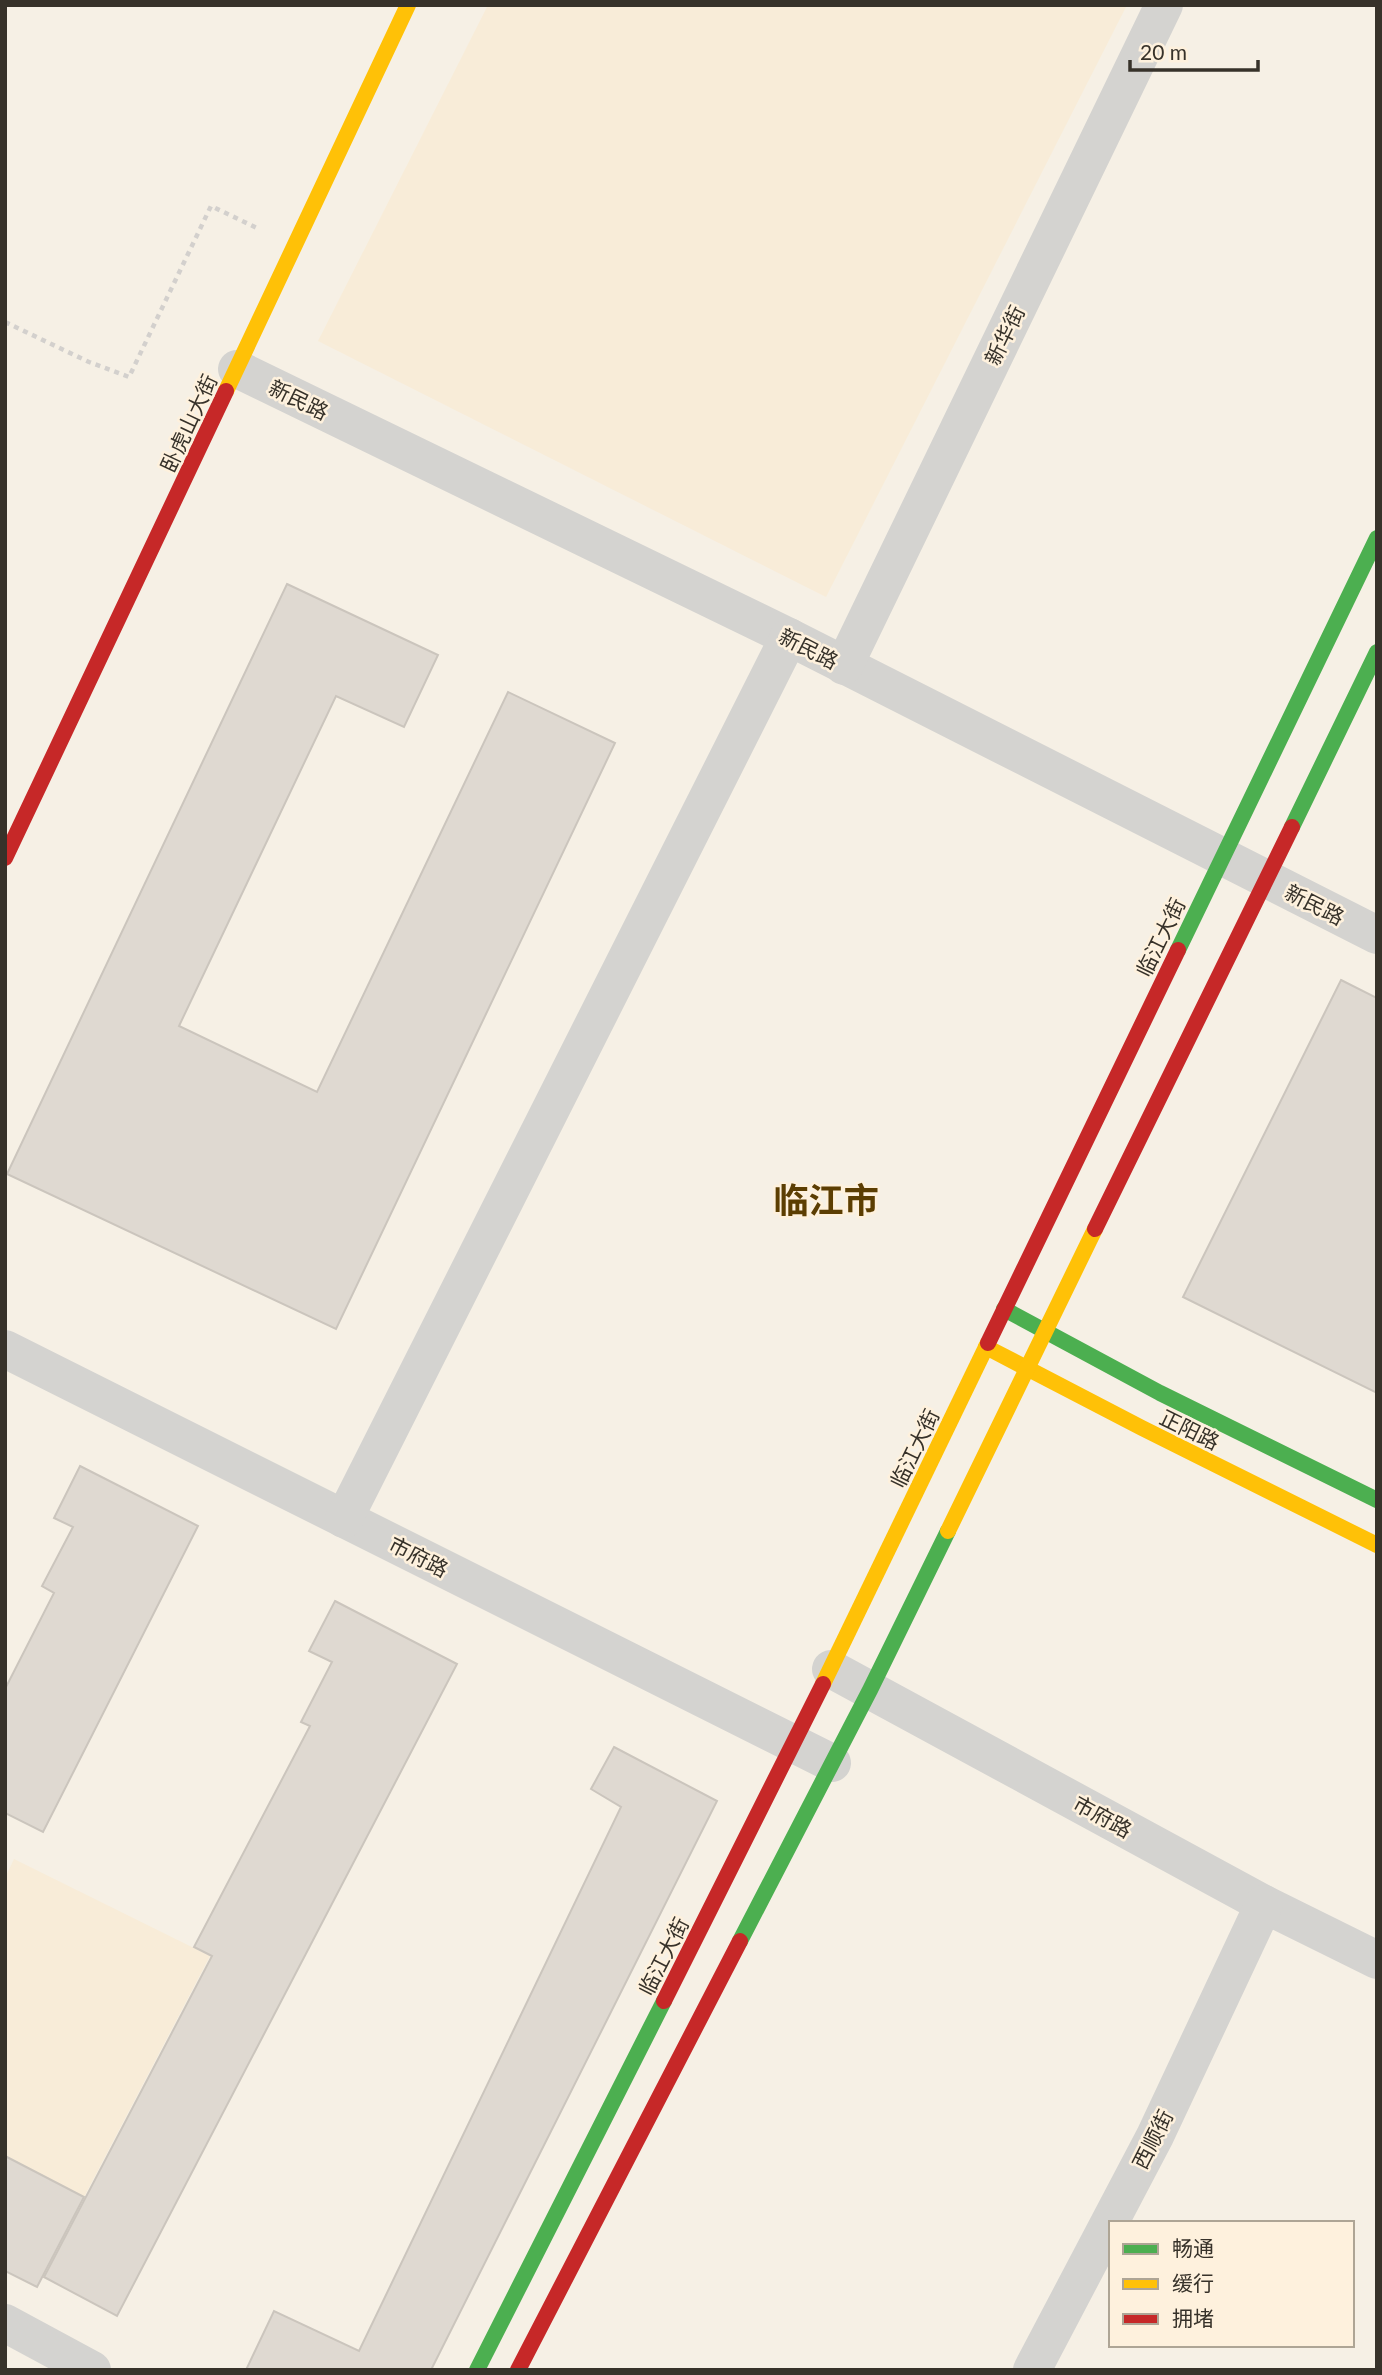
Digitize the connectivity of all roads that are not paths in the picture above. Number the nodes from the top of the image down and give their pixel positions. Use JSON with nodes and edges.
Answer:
{"nodes":[{"id":1,"x":408,"y":5,"type":"edge"},
{"id":2,"x":1164,"y":5,"type":"edge"},
{"id":3,"x":237,"y":369,"type":"junction"},
{"id":4,"x":1377,"y":538,"type":"edge"},
{"id":5,"x":789,"y":637,"type":"junction"},
{"id":6,"x":1377,"y":652,"type":"edge"},
{"id":7,"x":844,"y":666,"type":"junction"},
{"id":8,"x":1223,"y":856,"type":"junction"},
{"id":9,"x":5,"y":858,"type":"edge"},
{"id":10,"x":1266,"y":880,"type":"junction"},
{"id":11,"x":1377,"y":935,"type":"edge"},
{"id":12,"x":1004,"y":1310,"type":"junction"},
{"id":13,"x":1045,"y":1331,"type":"junction"},
{"id":14,"x":986,"y":1348,"type":"junction"},
{"id":15,"x":5,"y":1349,"type":"edge"},
{"id":16,"x":1027,"y":1369,"type":"junction"},
{"id":17,"x":1377,"y":1500,"type":"edge"},
{"id":18,"x":344,"y":1519,"type":"junction"},
{"id":19,"x":1377,"y":1545,"type":"edge"},
{"id":20,"x":831,"y":1669,"type":"junction"},
{"id":21,"x":870,"y":1690,"type":"junction"},
{"id":22,"x":793,"y":1743,"type":"junction"},
{"id":23,"x":832,"y":1763,"type":"junction"},
{"id":24,"x":1264,"y":1904,"type":"junction"},
{"id":25,"x":1377,"y":1960,"type":"edge"},
{"id":26,"x":1110,"y":2221,"type":"edge"},
{"id":27,"x":1109,"y":2224,"type":"edge"},
{"id":28,"x":5,"y":2323,"type":"edge"},
{"id":29,"x":92,"y":2370,"type":"edge"},
{"id":30,"x":477,"y":2370,"type":"edge"},
{"id":31,"x":518,"y":2370,"type":"edge"},
{"id":32,"x":1032,"y":2370,"type":"edge"}],
"edges":[{"from":1,"to":3,"type":"main road","name":"卧虎山大街"},
{"from":2,"to":7,"type":"street","name":"新华街"},
{"from":3,"to":5,"type":"street","name":"新民路"},
{"from":3,"to":9,"type":"main road","name":"卧虎山大街"},
{"from":4,"to":8,"type":"main road","name":"临江大街"},
{"from":5,"to":7,"type":"street","name":"新民路"},
{"from":5,"to":18,"type":"street"},
{"from":6,"to":10,"type":"main road"},
{"from":7,"to":8,"type":"street","name":"新民路"},
{"from":8,"to":10,"type":"street","name":"新民路"},
{"from":8,"to":12,"type":"main road","name":"临江大街"},
{"from":10,"to":11,"type":"street","name":"新民路"},
{"from":10,"to":13,"type":"main road"},
{"from":12,"to":13,"type":"main road","name":"正阳路"},
{"from":12,"to":14,"type":"main road","name":"临江大街"},
{"from":13,"to":16,"type":"main road"},
{"from":13,"to":17,"type":"main road","name":"正阳路"},
{"from":14,"to":16,"type":"main road","name":"正阳路"},
{"from":14,"to":20,"type":"main road","name":"临江大街"},
{"from":15,"to":18,"type":"street","name":"市府路"},
{"from":16,"to":19,"type":"main road","name":"正阳路"},
{"from":16,"to":21,"type":"main road"},
{"from":18,"to":22,"type":"street","name":"市府路"},
{"from":20,"to":21,"type":"street","name":"市府路"},
{"from":20,"to":22,"type":"main road","name":"临江大街"},
{"from":21,"to":23,"type":"main road"},
{"from":21,"to":24,"type":"street","name":"市府路"},
{"from":22,"to":23,"type":"street","name":"市府路"},
{"from":22,"to":30,"type":"main road","name":"临江大街"},
{"from":23,"to":31,"type":"main road"},
{"from":24,"to":25,"type":"street","name":"市府路"},
{"from":24,"to":26,"type":"street","name":"西顺街"},
{"from":27,"to":32,"type":"street","name":"西顺街"},
{"from":28,"to":29,"type":"street"}]}
